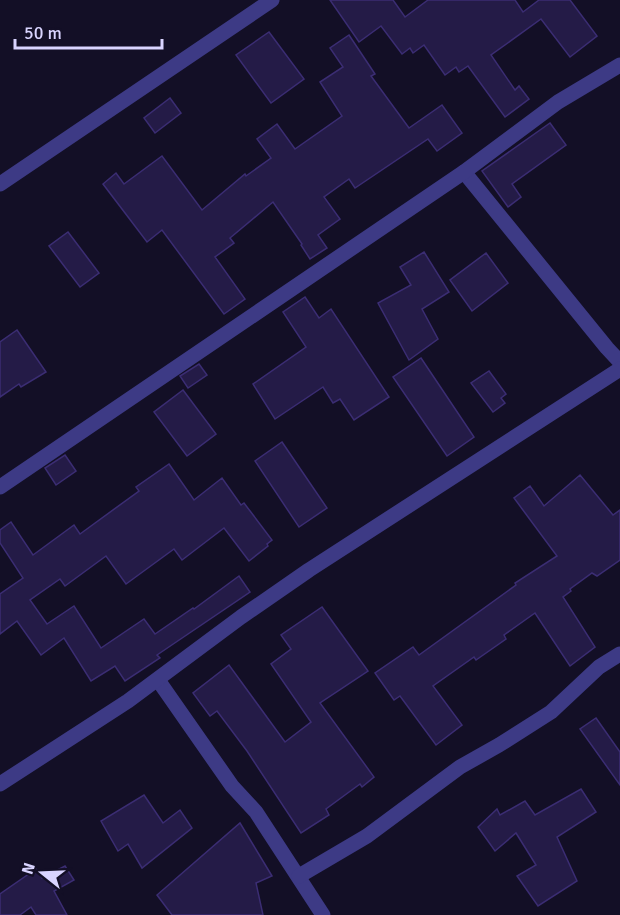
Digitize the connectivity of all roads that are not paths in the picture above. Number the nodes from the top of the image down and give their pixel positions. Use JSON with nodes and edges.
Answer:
{"nodes":[{"id":1,"x":272,"y":0,"type":"edge"},
{"id":2,"x":620,"y":65,"type":"edge"},
{"id":3,"x":464,"y":172,"type":"junction"},
{"id":4,"x":0,"y":184,"type":"edge"},
{"id":5,"x":620,"y":362,"type":"edge"},
{"id":6,"x":620,"y":369,"type":"edge"},
{"id":7,"x":0,"y":487,"type":"edge"},
{"id":8,"x":620,"y":654,"type":"edge"},
{"id":9,"x":158,"y":680,"type":"junction"},
{"id":10,"x":0,"y":784,"type":"edge"},
{"id":11,"x":299,"y":876,"type":"junction"},
{"id":12,"x":323,"y":915,"type":"edge"}],
"edges":[{"from":1,"to":4,"type":"street"},
{"from":2,"to":3,"type":"street"},
{"from":3,"to":5,"type":"street"},
{"from":3,"to":7,"type":"street"},
{"from":6,"to":9,"type":"street"},
{"from":8,"to":11,"type":"street"},
{"from":9,"to":10,"type":"street"},
{"from":9,"to":11,"type":"street"},
{"from":11,"to":12,"type":"street"}]}
